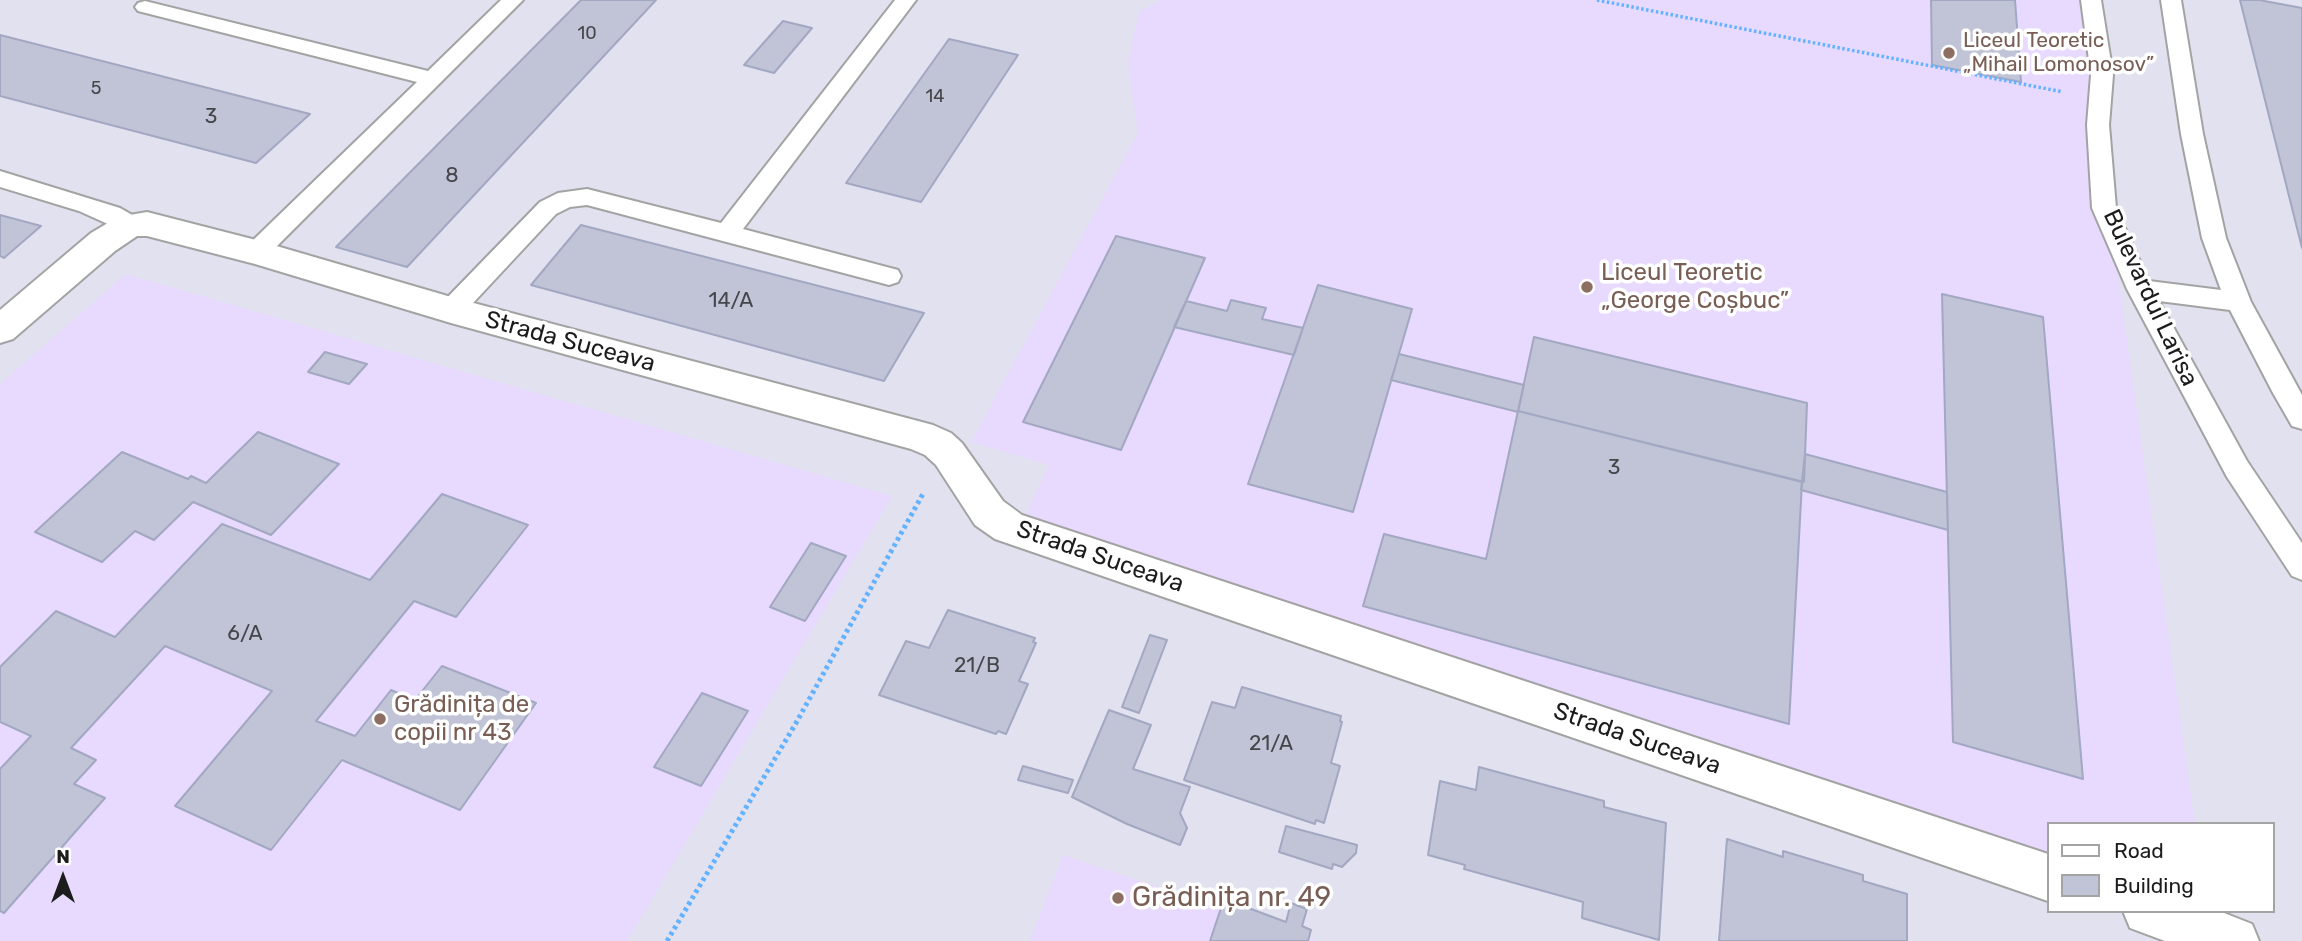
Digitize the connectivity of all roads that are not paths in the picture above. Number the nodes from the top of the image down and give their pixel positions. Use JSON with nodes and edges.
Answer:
{"nodes":[{"id":1,"x":513,"y":0,"type":"edge"},
{"id":2,"x":906,"y":0,"type":"edge"},
{"id":3,"x":2091,"y":0,"type":"edge"},
{"id":4,"x":2171,"y":0,"type":"edge"},
{"id":5,"x":145,"y":7,"type":"dead end"},
{"id":6,"x":432,"y":79,"type":"junction"},
{"id":7,"x":0,"y":179,"type":"edge"},
{"id":8,"x":130,"y":225,"type":"junction"},
{"id":9,"x":726,"y":234,"type":"junction"},
{"id":10,"x":256,"y":252,"type":"junction"},
{"id":11,"x":889,"y":276,"type":"dead end"},
{"id":12,"x":2140,"y":289,"type":"junction"},
{"id":13,"x":2238,"y":302,"type":"junction"},
{"id":14,"x":451,"y":310,"type":"junction"},
{"id":15,"x":0,"y":330,"type":"edge"},
{"id":16,"x":2302,"y":418,"type":"edge"},
{"id":17,"x":2302,"y":568,"type":"edge"},
{"id":18,"x":2046,"y":877,"type":"edge"},
{"id":19,"x":2153,"y":913,"type":"edge"},
{"id":20,"x":2235,"y":941,"type":"edge"}],
"edges":[{"from":1,"to":6,"type":"lane"},
{"from":2,"to":9,"type":"lane"},
{"from":3,"to":12,"type":"lane","name":"Bulevardul Larisa"},
{"from":4,"to":13,"type":"lane"},
{"from":5,"to":6,"type":"lane"},
{"from":6,"to":10,"type":"lane"},
{"from":7,"to":8,"type":"lane"},
{"from":8,"to":10,"type":"street","name":"Strada Suceava"},
{"from":8,"to":15,"type":"street"},
{"from":9,"to":11,"type":"lane"},
{"from":9,"to":14,"type":"lane"},
{"from":10,"to":14,"type":"street","name":"Strada Suceava"},
{"from":12,"to":13,"type":"lane"},
{"from":12,"to":17,"type":"lane","name":"Bulevardul Larisa"},
{"from":13,"to":16,"type":"lane"},
{"from":14,"to":18,"type":"street","name":"Strada Suceava"},
{"from":19,"to":20,"type":"street"}]}
